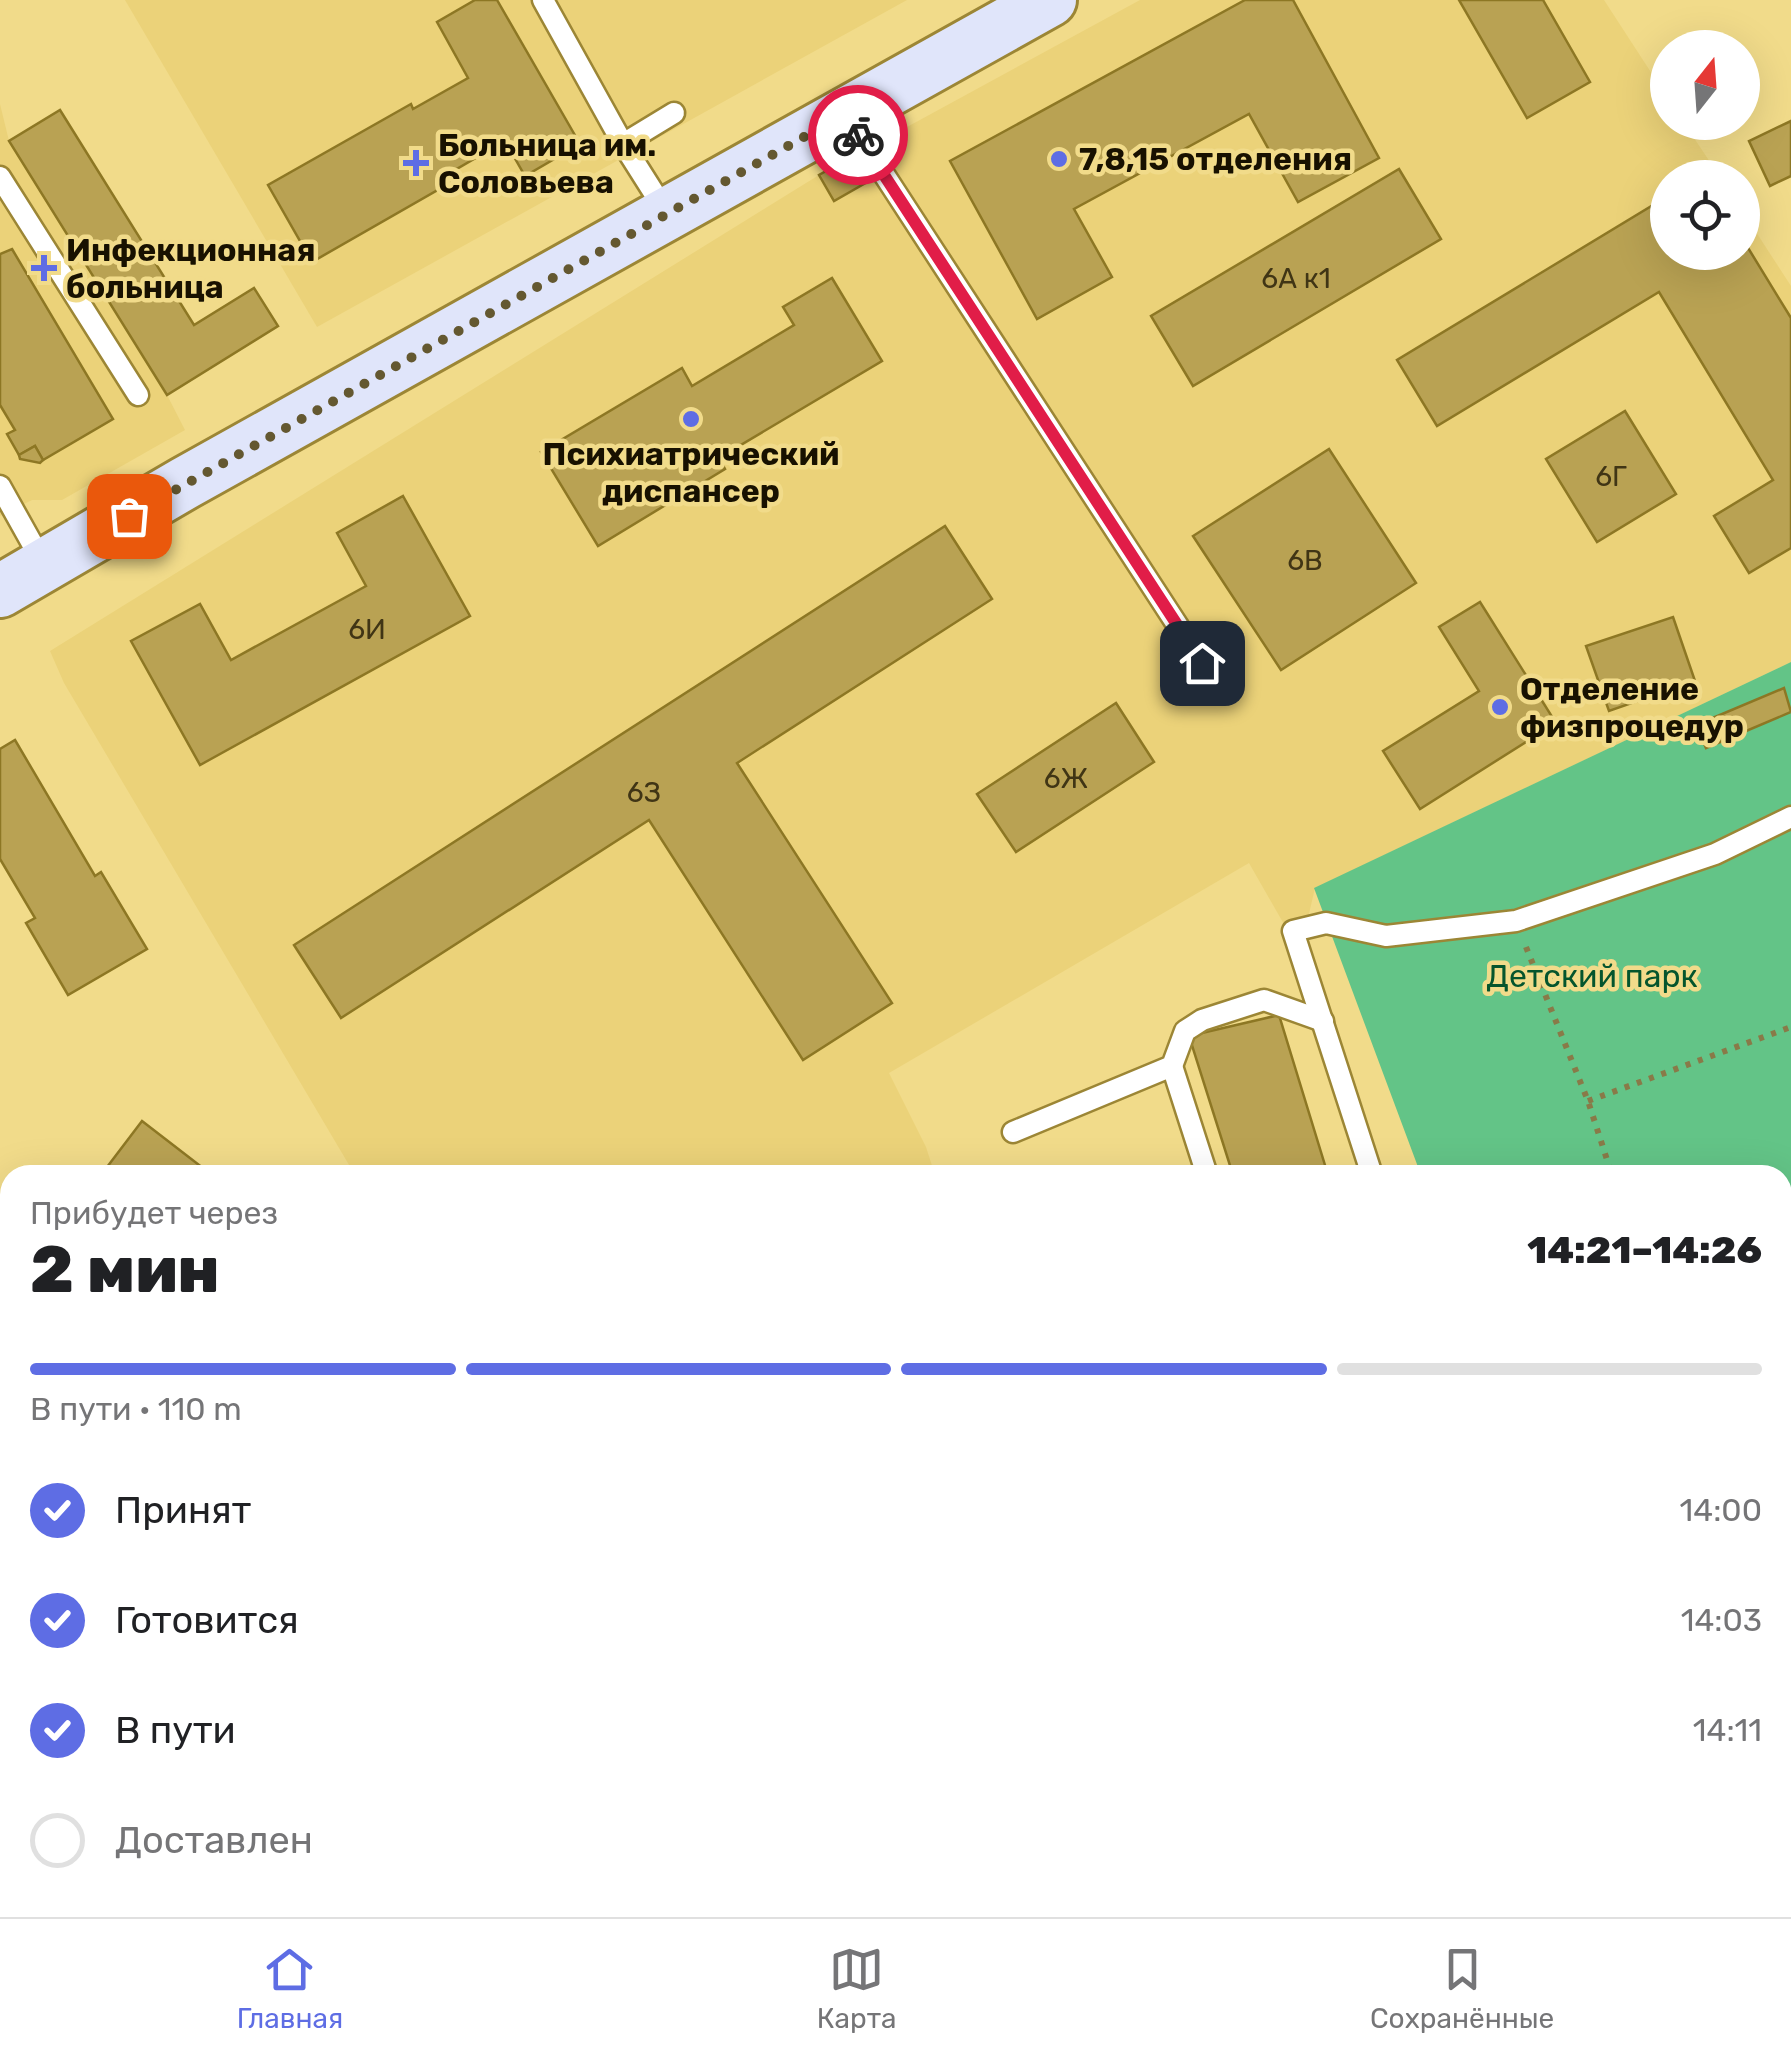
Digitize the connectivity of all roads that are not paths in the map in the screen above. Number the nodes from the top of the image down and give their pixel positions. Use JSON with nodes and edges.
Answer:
{"nodes":[{"id":1,"x":543,"y":0,"type":"edge"},
{"id":2,"x":1050,"y":0,"type":"edge"},
{"id":3,"x":674,"y":113,"type":"dead end"},
{"id":4,"x":845,"y":114,"type":"junction"},
{"id":5,"x":623,"y":144,"type":"junction"},
{"id":6,"x":0,"y":178,"type":"edge"},
{"id":7,"x":667,"y":214,"type":"junction"},
{"id":8,"x":138,"y":395,"type":"dead end"},
{"id":9,"x":0,"y":486,"type":"edge"},
{"id":10,"x":44,"y":564,"type":"junction"},
{"id":11,"x":0,"y":591,"type":"edge"},
{"id":12,"x":1202,"y":663,"type":"dead end"},
{"id":13,"x":1791,"y":817,"type":"edge"},
{"id":14,"x":1323,"y":1022,"type":"junction"},
{"id":15,"x":1172,"y":1066,"type":"junction"},
{"id":16,"x":1014,"y":1132,"type":"dead end"},
{"id":17,"x":1204,"y":1165,"type":"edge"},
{"id":18,"x":1369,"y":1165,"type":"edge"}],
"edges":[{"from":1,"to":5,"type":"lane"},
{"from":2,"to":4,"type":"street"},
{"from":3,"to":5,"type":"lane"},
{"from":4,"to":7,"type":"street"},
{"from":4,"to":12,"type":"lane"},
{"from":5,"to":7,"type":"lane"},
{"from":6,"to":8,"type":"lane"},
{"from":7,"to":10,"type":"street"},
{"from":9,"to":10,"type":"lane"},
{"from":10,"to":11,"type":"street"},
{"from":13,"to":14,"type":"lane"},
{"from":14,"to":15,"type":"lane"},
{"from":14,"to":18,"type":"lane"},
{"from":15,"to":16,"type":"lane"},
{"from":15,"to":17,"type":"lane"}]}
